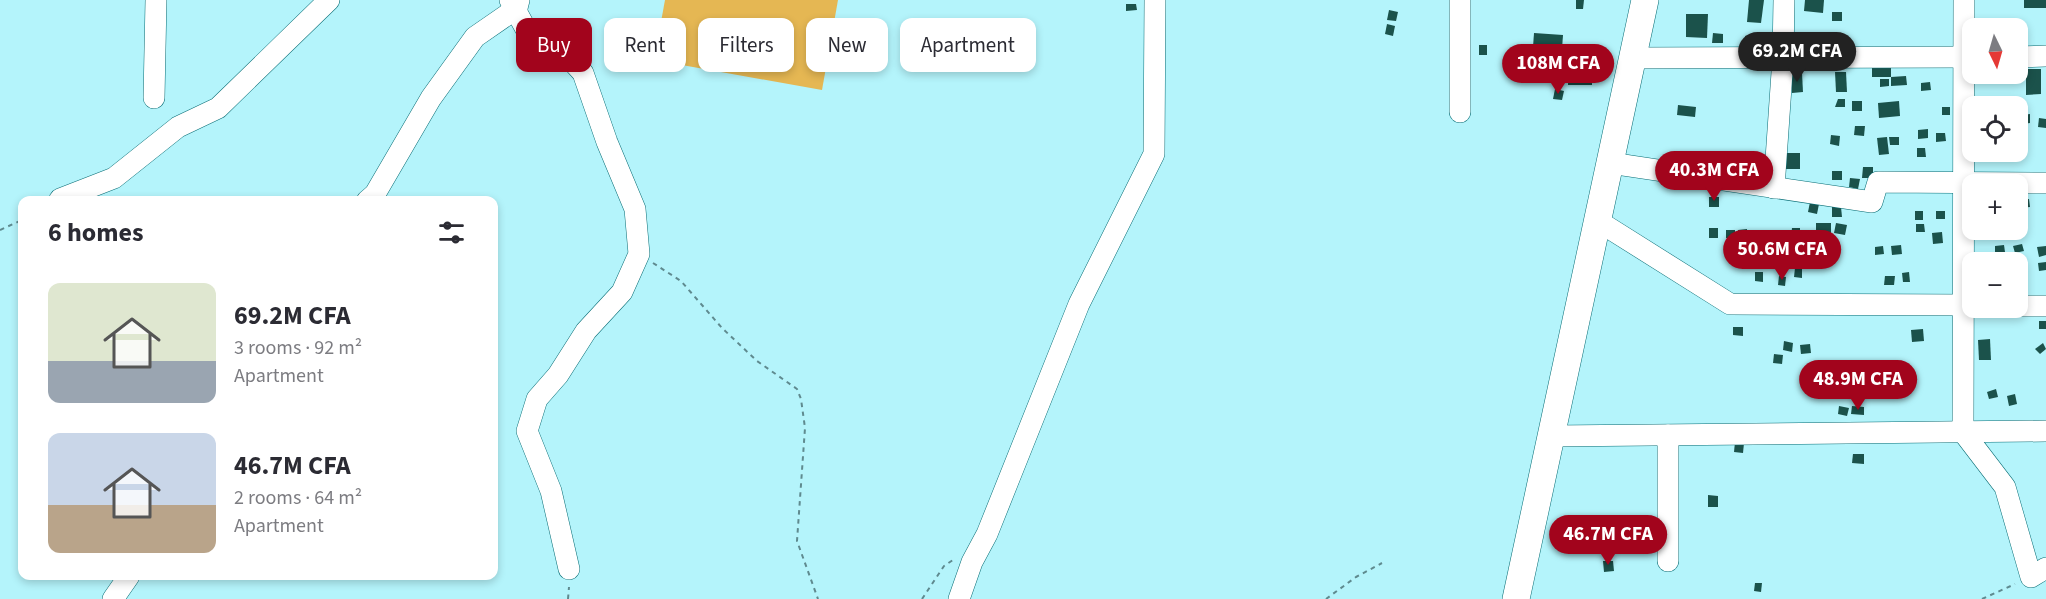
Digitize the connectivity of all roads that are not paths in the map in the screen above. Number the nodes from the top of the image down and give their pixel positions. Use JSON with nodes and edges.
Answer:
{"nodes":[{"id":1,"x":156,"y":0,"type":"edge"},
{"id":2,"x":329,"y":0,"type":"edge"},
{"id":3,"x":1155,"y":0,"type":"edge"},
{"id":4,"x":1460,"y":0,"type":"edge"},
{"id":5,"x":1645,"y":0,"type":"edge"},
{"id":6,"x":1784,"y":0,"type":"edge"},
{"id":7,"x":1964,"y":0,"type":"edge"},
{"id":8,"x":515,"y":3,"type":"edge"},
{"id":9,"x":1965,"y":18,"type":"edge"},
{"id":10,"x":1962,"y":57,"type":"edge"},
{"id":11,"x":2028,"y":57,"type":"edge"},
{"id":12,"x":2046,"y":57,"type":"edge"},
{"id":13,"x":1633,"y":58,"type":"junction"},
{"id":14,"x":1783,"y":58,"type":"junction"},
{"id":15,"x":1967,"y":84,"type":"edge"},
{"id":16,"x":154,"y":98,"type":"dead end"},
{"id":17,"x":1460,"y":112,"type":"dead end"},
{"id":18,"x":1610,"y":163,"type":"junction"},
{"id":19,"x":1964,"y":174,"type":"edge"},
{"id":20,"x":1962,"y":183,"type":"edge"},
{"id":21,"x":2028,"y":183,"type":"edge"},
{"id":22,"x":2046,"y":183,"type":"edge"},
{"id":23,"x":1774,"y":188,"type":"junction"},
{"id":24,"x":67,"y":196,"type":"edge"},
{"id":25,"x":373,"y":196,"type":"edge"},
{"id":26,"x":1598,"y":221,"type":"junction"},
{"id":27,"x":1962,"y":305,"type":"edge"},
{"id":28,"x":2028,"y":306,"type":"edge"},
{"id":29,"x":2046,"y":306,"type":"edge"},
{"id":30,"x":1967,"y":318,"type":"edge"},
{"id":31,"x":2046,"y":431,"type":"edge"},
{"id":32,"x":1963,"y":432,"type":"junction"},
{"id":33,"x":1668,"y":435,"type":"junction"},
{"id":34,"x":1552,"y":436,"type":"junction"},
{"id":35,"x":1668,"y":561,"type":"dead end"},
{"id":36,"x":569,"y":569,"type":"dead end"},
{"id":37,"x":2039,"y":572,"type":"edge"},
{"id":38,"x":126,"y":580,"type":"edge"},
{"id":39,"x":113,"y":599,"type":"edge"},
{"id":40,"x":959,"y":599,"type":"edge"},
{"id":41,"x":1516,"y":599,"type":"edge"}],
"edges":[{"from":1,"to":16,"type":"street"},
{"from":2,"to":24,"type":"street"},
{"from":3,"to":40,"type":"street"},
{"from":4,"to":17,"type":"street"},
{"from":5,"to":13,"type":"main road"},
{"from":6,"to":14,"type":"street"},
{"from":7,"to":9,"type":"street"},
{"from":8,"to":25,"type":"street"},
{"from":8,"to":36,"type":"street"},
{"from":10,"to":14,"type":"street"},
{"from":11,"to":12,"type":"street"},
{"from":13,"to":14,"type":"street"},
{"from":13,"to":18,"type":"main road"},
{"from":14,"to":23,"type":"street"},
{"from":15,"to":19,"type":"street"},
{"from":18,"to":23,"type":"street"},
{"from":18,"to":26,"type":"main road"},
{"from":20,"to":23,"type":"street"},
{"from":21,"to":22,"type":"street"},
{"from":26,"to":27,"type":"street"},
{"from":26,"to":34,"type":"main road"},
{"from":28,"to":29,"type":"street"},
{"from":30,"to":32,"type":"street"},
{"from":31,"to":32,"type":"street"},
{"from":32,"to":33,"type":"street"},
{"from":32,"to":37,"type":"street"},
{"from":33,"to":34,"type":"street"},
{"from":33,"to":35,"type":"street"},
{"from":34,"to":41,"type":"main road"},
{"from":38,"to":39,"type":"street"}]}
